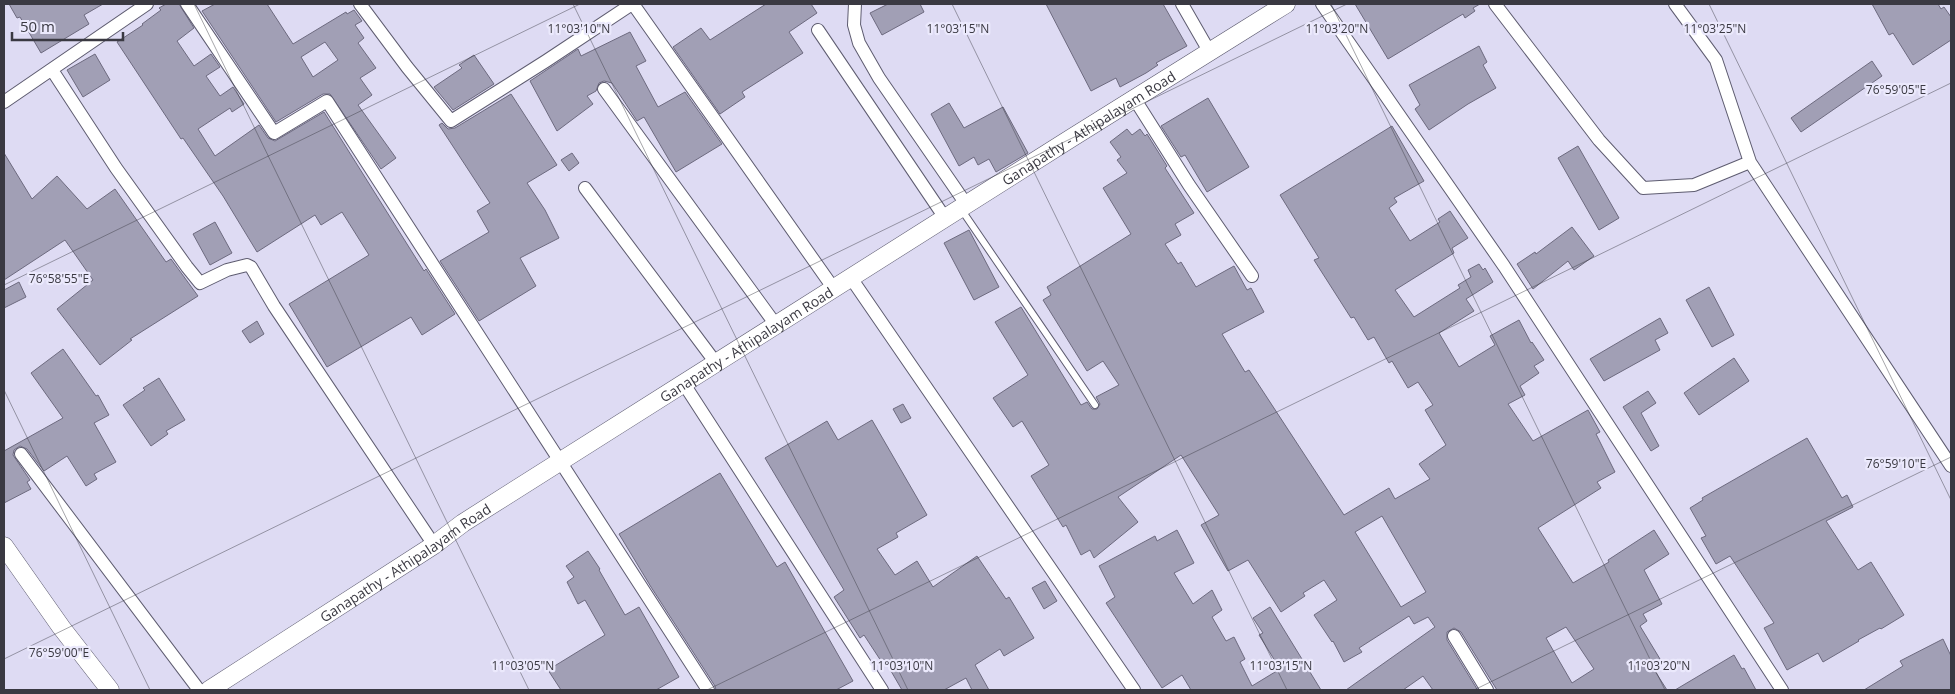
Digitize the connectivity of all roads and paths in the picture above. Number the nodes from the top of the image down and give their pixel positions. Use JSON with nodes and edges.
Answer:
{"nodes":[{"id":1,"x":147,"y":4,"type":"edge"},
{"id":2,"x":187,"y":4,"type":"edge"},
{"id":3,"x":360,"y":4,"type":"edge"},
{"id":4,"x":632,"y":4,"type":"edge"},
{"id":5,"x":855,"y":4,"type":"edge"},
{"id":6,"x":1182,"y":4,"type":"edge"},
{"id":7,"x":1286,"y":4,"type":"edge"},
{"id":8,"x":1322,"y":4,"type":"edge"},
{"id":9,"x":1495,"y":4,"type":"edge"},
{"id":10,"x":1675,"y":4,"type":"edge"},
{"id":11,"x":818,"y":30,"type":"dead end"},
{"id":12,"x":1209,"y":51,"type":"junction"},
{"id":13,"x":52,"y":70,"type":"junction"},
{"id":14,"x":604,"y":90,"type":"dead end"},
{"id":15,"x":1134,"y":98,"type":"junction"},
{"id":16,"x":4,"y":102,"type":"edge"},
{"id":17,"x":1750,"y":162,"type":"junction"},
{"id":18,"x":585,"y":188,"type":"dead end"},
{"id":19,"x":963,"y":206,"type":"junction"},
{"id":20,"x":945,"y":218,"type":"junction"},
{"id":21,"x":1252,"y":276,"type":"dead end"},
{"id":22,"x":851,"y":278,"type":"junction"},
{"id":23,"x":834,"y":289,"type":"junction"},
{"id":24,"x":776,"y":325,"type":"junction"},
{"id":25,"x":716,"y":363,"type":"junction"},
{"id":26,"x":684,"y":384,"type":"junction"},
{"id":27,"x":1095,"y":405,"type":"dead end"},
{"id":28,"x":21,"y":454,"type":"dead end"},
{"id":29,"x":559,"y":463,"type":"junction"},
{"id":30,"x":1951,"y":466,"type":"edge"},
{"id":31,"x":434,"y":545,"type":"junction"},
{"id":32,"x":4,"y":546,"type":"edge"},
{"id":33,"x":1454,"y":636,"type":"dead end"},
{"id":34,"x":110,"y":690,"type":"edge"},
{"id":35,"x":199,"y":690,"type":"edge"},
{"id":36,"x":209,"y":690,"type":"edge"},
{"id":37,"x":708,"y":690,"type":"edge"},
{"id":38,"x":882,"y":690,"type":"edge"},
{"id":39,"x":1134,"y":690,"type":"edge"},
{"id":40,"x":1488,"y":690,"type":"edge"},
{"id":41,"x":1782,"y":690,"type":"edge"}],
"edges":[{"from":1,"to":13,"type":"street"},
{"from":2,"to":29,"type":"street"},
{"from":3,"to":4,"type":"street"},
{"from":4,"to":23,"type":"street"},
{"from":5,"to":19,"type":"street"},
{"from":6,"to":12,"type":"street"},
{"from":7,"to":12,"type":"main road","name":"Ganapathy - Athipalayam Road"},
{"from":8,"to":41,"type":"street"},
{"from":9,"to":17,"type":"street"},
{"from":10,"to":17,"type":"street"},
{"from":11,"to":20,"type":"street"},
{"from":12,"to":15,"type":"main road","name":"Ganapathy - Athipalayam Road"},
{"from":13,"to":16,"type":"street"},
{"from":13,"to":31,"type":"street"},
{"from":14,"to":24,"type":"street"},
{"from":15,"to":19,"type":"main road","name":"Ganapathy - Athipalayam Road"},
{"from":15,"to":21,"type":"street"},
{"from":17,"to":30,"type":"street"},
{"from":18,"to":25,"type":"street"},
{"from":19,"to":20,"type":"main road","name":"Ganapathy - Athipalayam Road"},
{"from":19,"to":27,"type":"lane"},
{"from":20,"to":22,"type":"main road","name":"Ganapathy - Athipalayam Road"},
{"from":22,"to":23,"type":"main road","name":"Ganapathy - Athipalayam Road"},
{"from":22,"to":39,"type":"street"},
{"from":23,"to":24,"type":"main road","name":"Ganapathy - Athipalayam Road"},
{"from":24,"to":25,"type":"main road","name":"Ganapathy - Athipalayam Road"},
{"from":25,"to":26,"type":"main road","name":"Ganapathy - Athipalayam Road"},
{"from":26,"to":29,"type":"main road","name":"Ganapathy - Athipalayam Road"},
{"from":26,"to":38,"type":"street"},
{"from":28,"to":35,"type":"street"},
{"from":29,"to":31,"type":"main road","name":"Ganapathy - Athipalayam Road"},
{"from":29,"to":37,"type":"street"},
{"from":31,"to":36,"type":"main road","name":"Ganapathy - Athipalayam Road"},
{"from":32,"to":34,"type":"main road"},
{"from":33,"to":40,"type":"street"}]}
